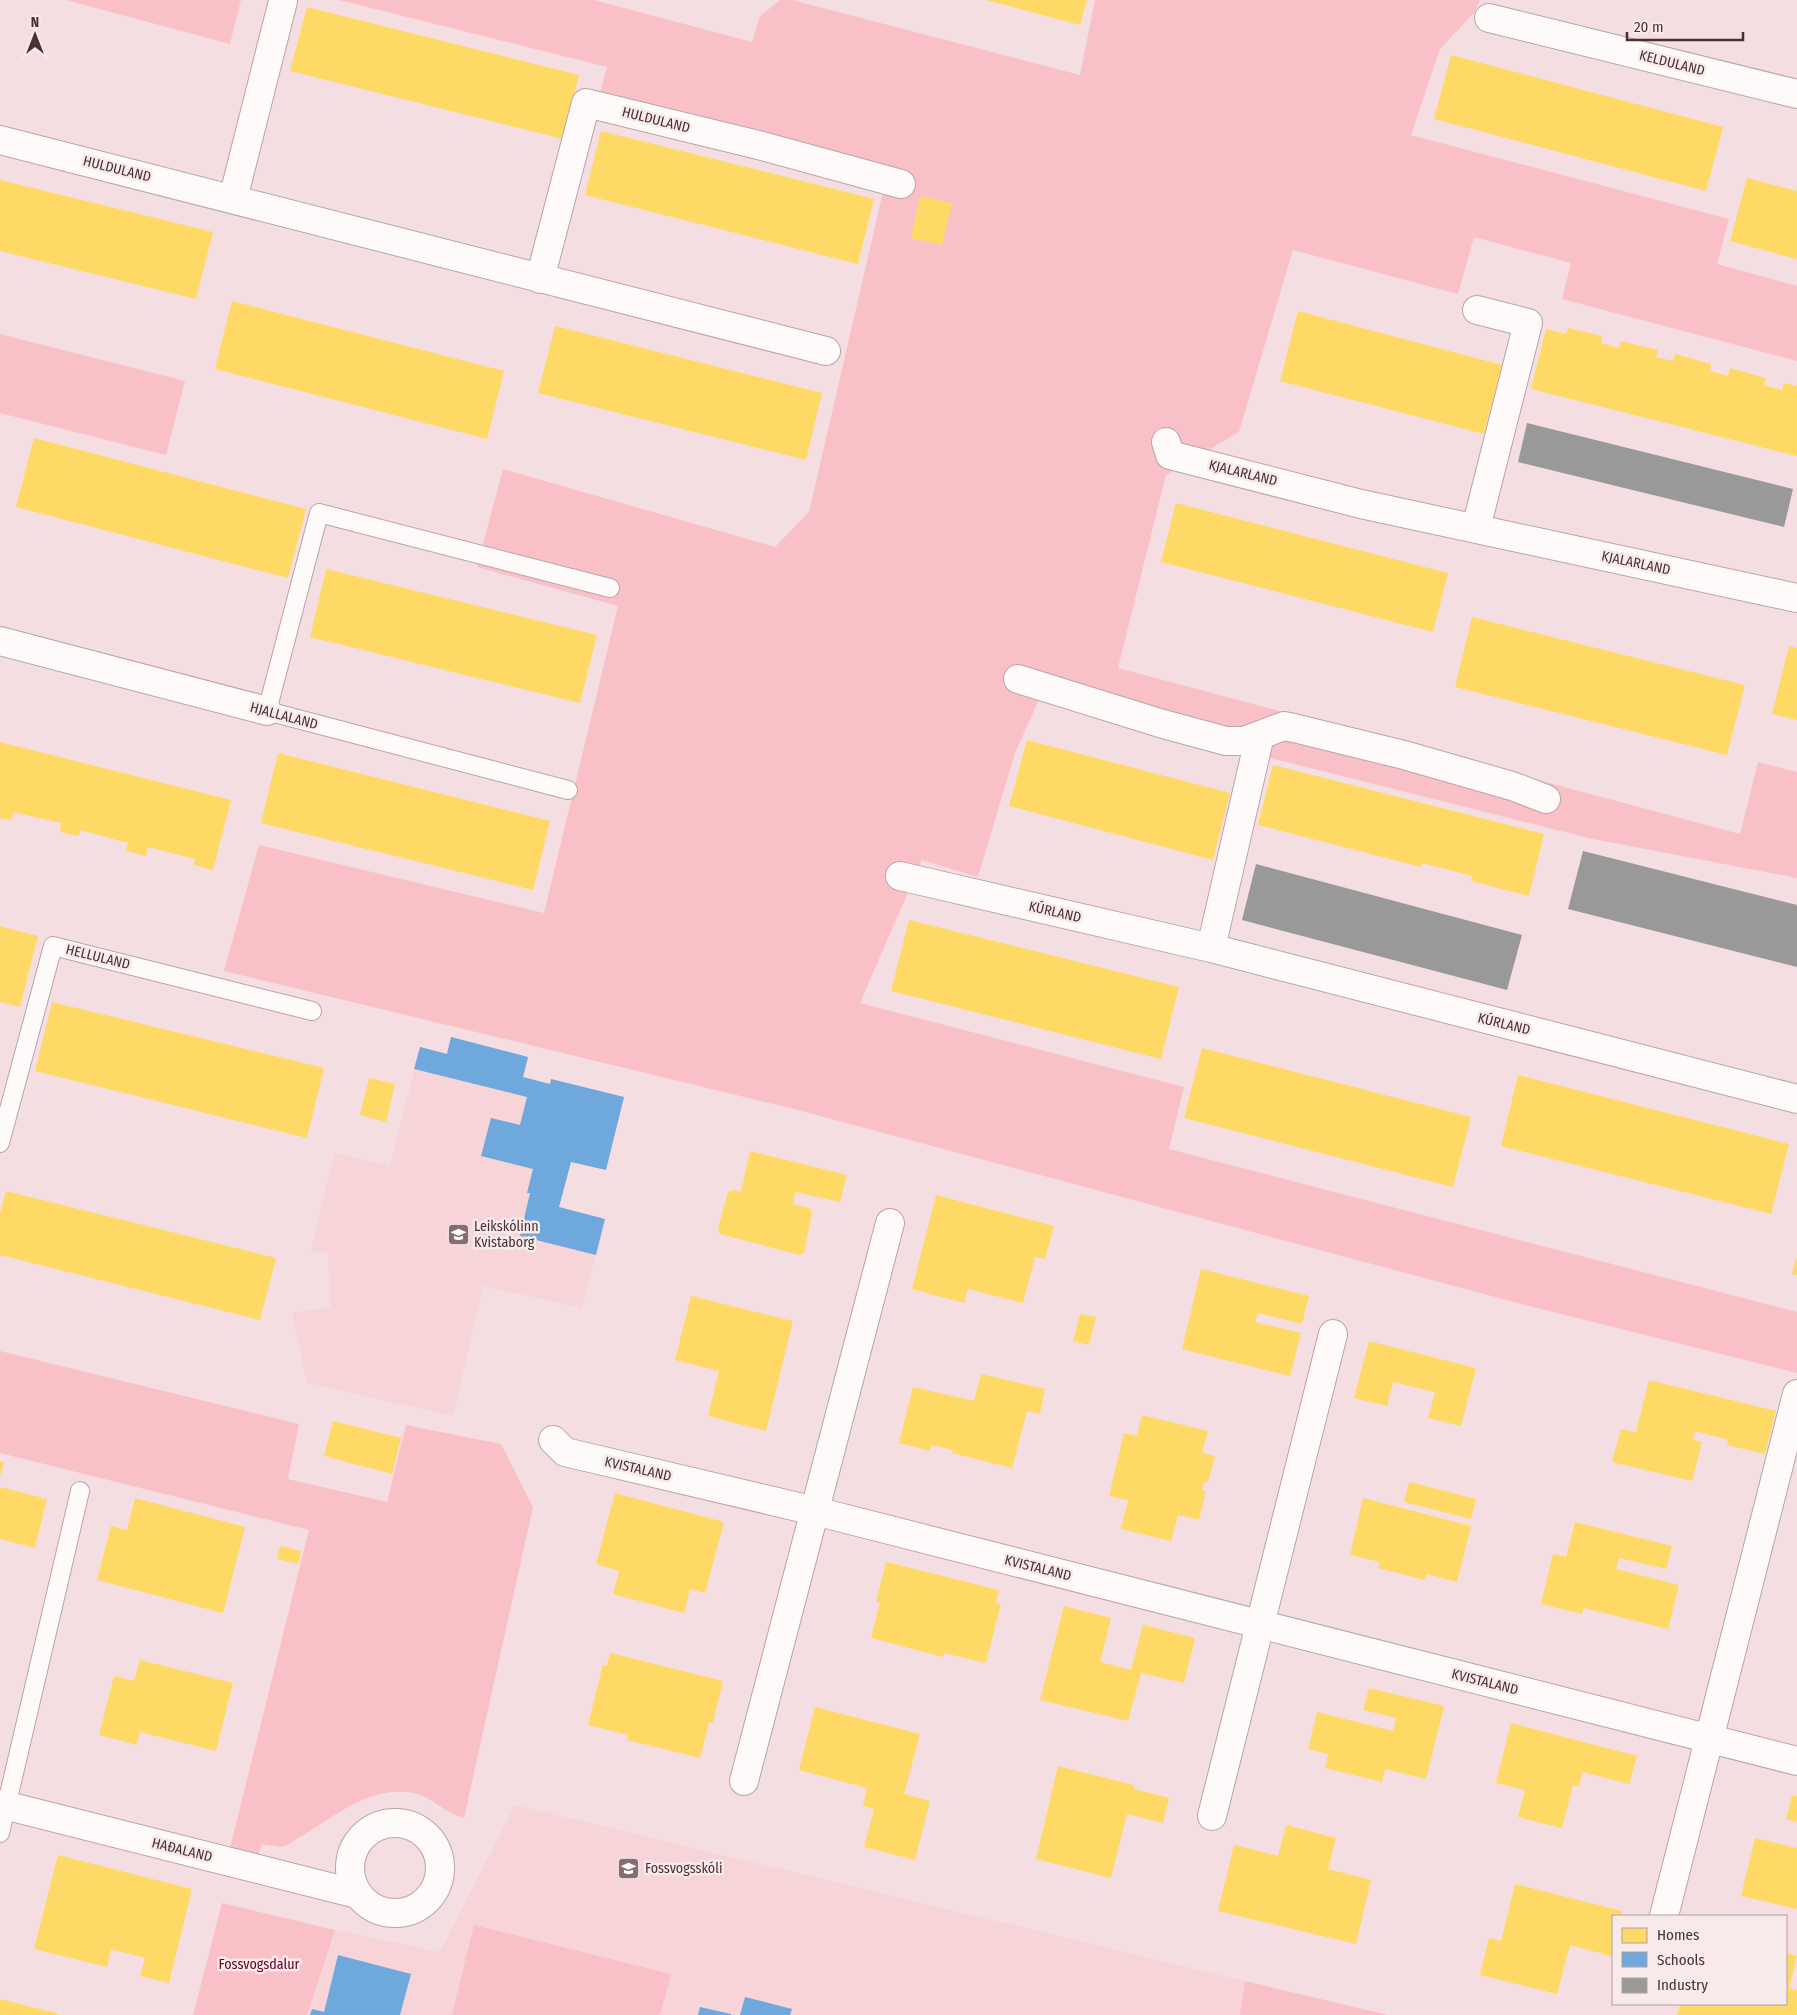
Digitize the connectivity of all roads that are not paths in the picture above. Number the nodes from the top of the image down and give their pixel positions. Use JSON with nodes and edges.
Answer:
{"nodes":[{"id":1,"x":283,"y":1,"type":"edge"},
{"id":2,"x":1489,"y":18,"type":"dead end"},
{"id":3,"x":1797,"y":94,"type":"edge"},
{"id":4,"x":0,"y":140,"type":"edge"},
{"id":5,"x":902,"y":184,"type":"dead end"},
{"id":6,"x":233,"y":199,"type":"junction"},
{"id":7,"x":540,"y":279,"type":"junction"},
{"id":8,"x":1477,"y":310,"type":"dead end"},
{"id":9,"x":826,"y":351,"type":"dead end"},
{"id":10,"x":1166,"y":442,"type":"dead end"},
{"id":11,"x":1476,"y":528,"type":"junction"},
{"id":12,"x":610,"y":588,"type":"dead end"},
{"id":13,"x":1797,"y":598,"type":"edge"},
{"id":14,"x":0,"y":641,"type":"edge"},
{"id":15,"x":1018,"y":679,"type":"dead end"},
{"id":16,"x":267,"y":711,"type":"junction"},
{"id":17,"x":1260,"y":735,"type":"junction"},
{"id":18,"x":568,"y":790,"type":"dead end"},
{"id":19,"x":1546,"y":799,"type":"dead end"},
{"id":20,"x":900,"y":876,"type":"dead end"},
{"id":21,"x":1211,"y":948,"type":"junction"},
{"id":22,"x":312,"y":1011,"type":"dead end"},
{"id":23,"x":1797,"y":1099,"type":"edge"},
{"id":24,"x":0,"y":1143,"type":"edge"},
{"id":25,"x":890,"y":1223,"type":"dead end"},
{"id":26,"x":1333,"y":1334,"type":"dead end"},
{"id":27,"x":1797,"y":1394,"type":"edge"},
{"id":28,"x":553,"y":1440,"type":"dead end"},
{"id":29,"x":80,"y":1491,"type":"dead end"},
{"id":30,"x":815,"y":1511,"type":"junction"},
{"id":31,"x":1260,"y":1625,"type":"junction"},
{"id":32,"x":1709,"y":1739,"type":"junction"},
{"id":33,"x":1797,"y":1761,"type":"edge"},
{"id":34,"x":744,"y":1781,"type":"dead end"},
{"id":35,"x":3,"y":1805,"type":"edge"},
{"id":36,"x":1212,"y":1816,"type":"dead end"},
{"id":37,"x":0,"y":1833,"type":"edge"},
{"id":38,"x":357,"y":1894,"type":"dead end"},
{"id":39,"x":1664,"y":1915,"type":"edge"}],
"edges":[{"from":1,"to":6,"type":"street"},
{"from":2,"to":3,"type":"street","name":"KELDULAND"},
{"from":4,"to":6,"type":"street","name":"HULDULAND"},
{"from":5,"to":7,"type":"street","name":"HULDULAND"},
{"from":6,"to":7,"type":"street","name":"HULDULAND"},
{"from":7,"to":9,"type":"street","name":"HULDULAND"},
{"from":8,"to":11,"type":"street"},
{"from":10,"to":11,"type":"street","name":"KJALARLAND"},
{"from":11,"to":13,"type":"street","name":"KJALARLAND"},
{"from":12,"to":16,"type":"lane"},
{"from":14,"to":16,"type":"street","name":"HJALLALAND"},
{"from":15,"to":17,"type":"street"},
{"from":16,"to":18,"type":"lane","name":"HJALLALAND"},
{"from":17,"to":19,"type":"street"},
{"from":17,"to":21,"type":"street"},
{"from":20,"to":21,"type":"street","name":"KÚRLAND"},
{"from":21,"to":23,"type":"street","name":"KÚRLAND"},
{"from":22,"to":24,"type":"lane","name":"HELLULAND"},
{"from":25,"to":30,"type":"street"},
{"from":26,"to":31,"type":"street"},
{"from":27,"to":32,"type":"street"},
{"from":28,"to":30,"type":"street","name":"KVISTALAND"},
{"from":29,"to":35,"type":"lane"},
{"from":30,"to":31,"type":"street","name":"KVISTALAND"},
{"from":30,"to":34,"type":"street"},
{"from":31,"to":32,"type":"street","name":"KVISTALAND"},
{"from":31,"to":36,"type":"street"},
{"from":32,"to":33,"type":"street","name":"KVISTALAND"},
{"from":32,"to":39,"type":"street"},
{"from":35,"to":37,"type":"lane"},
{"from":35,"to":38,"type":"street","name":"HAÐALAND"}]}
